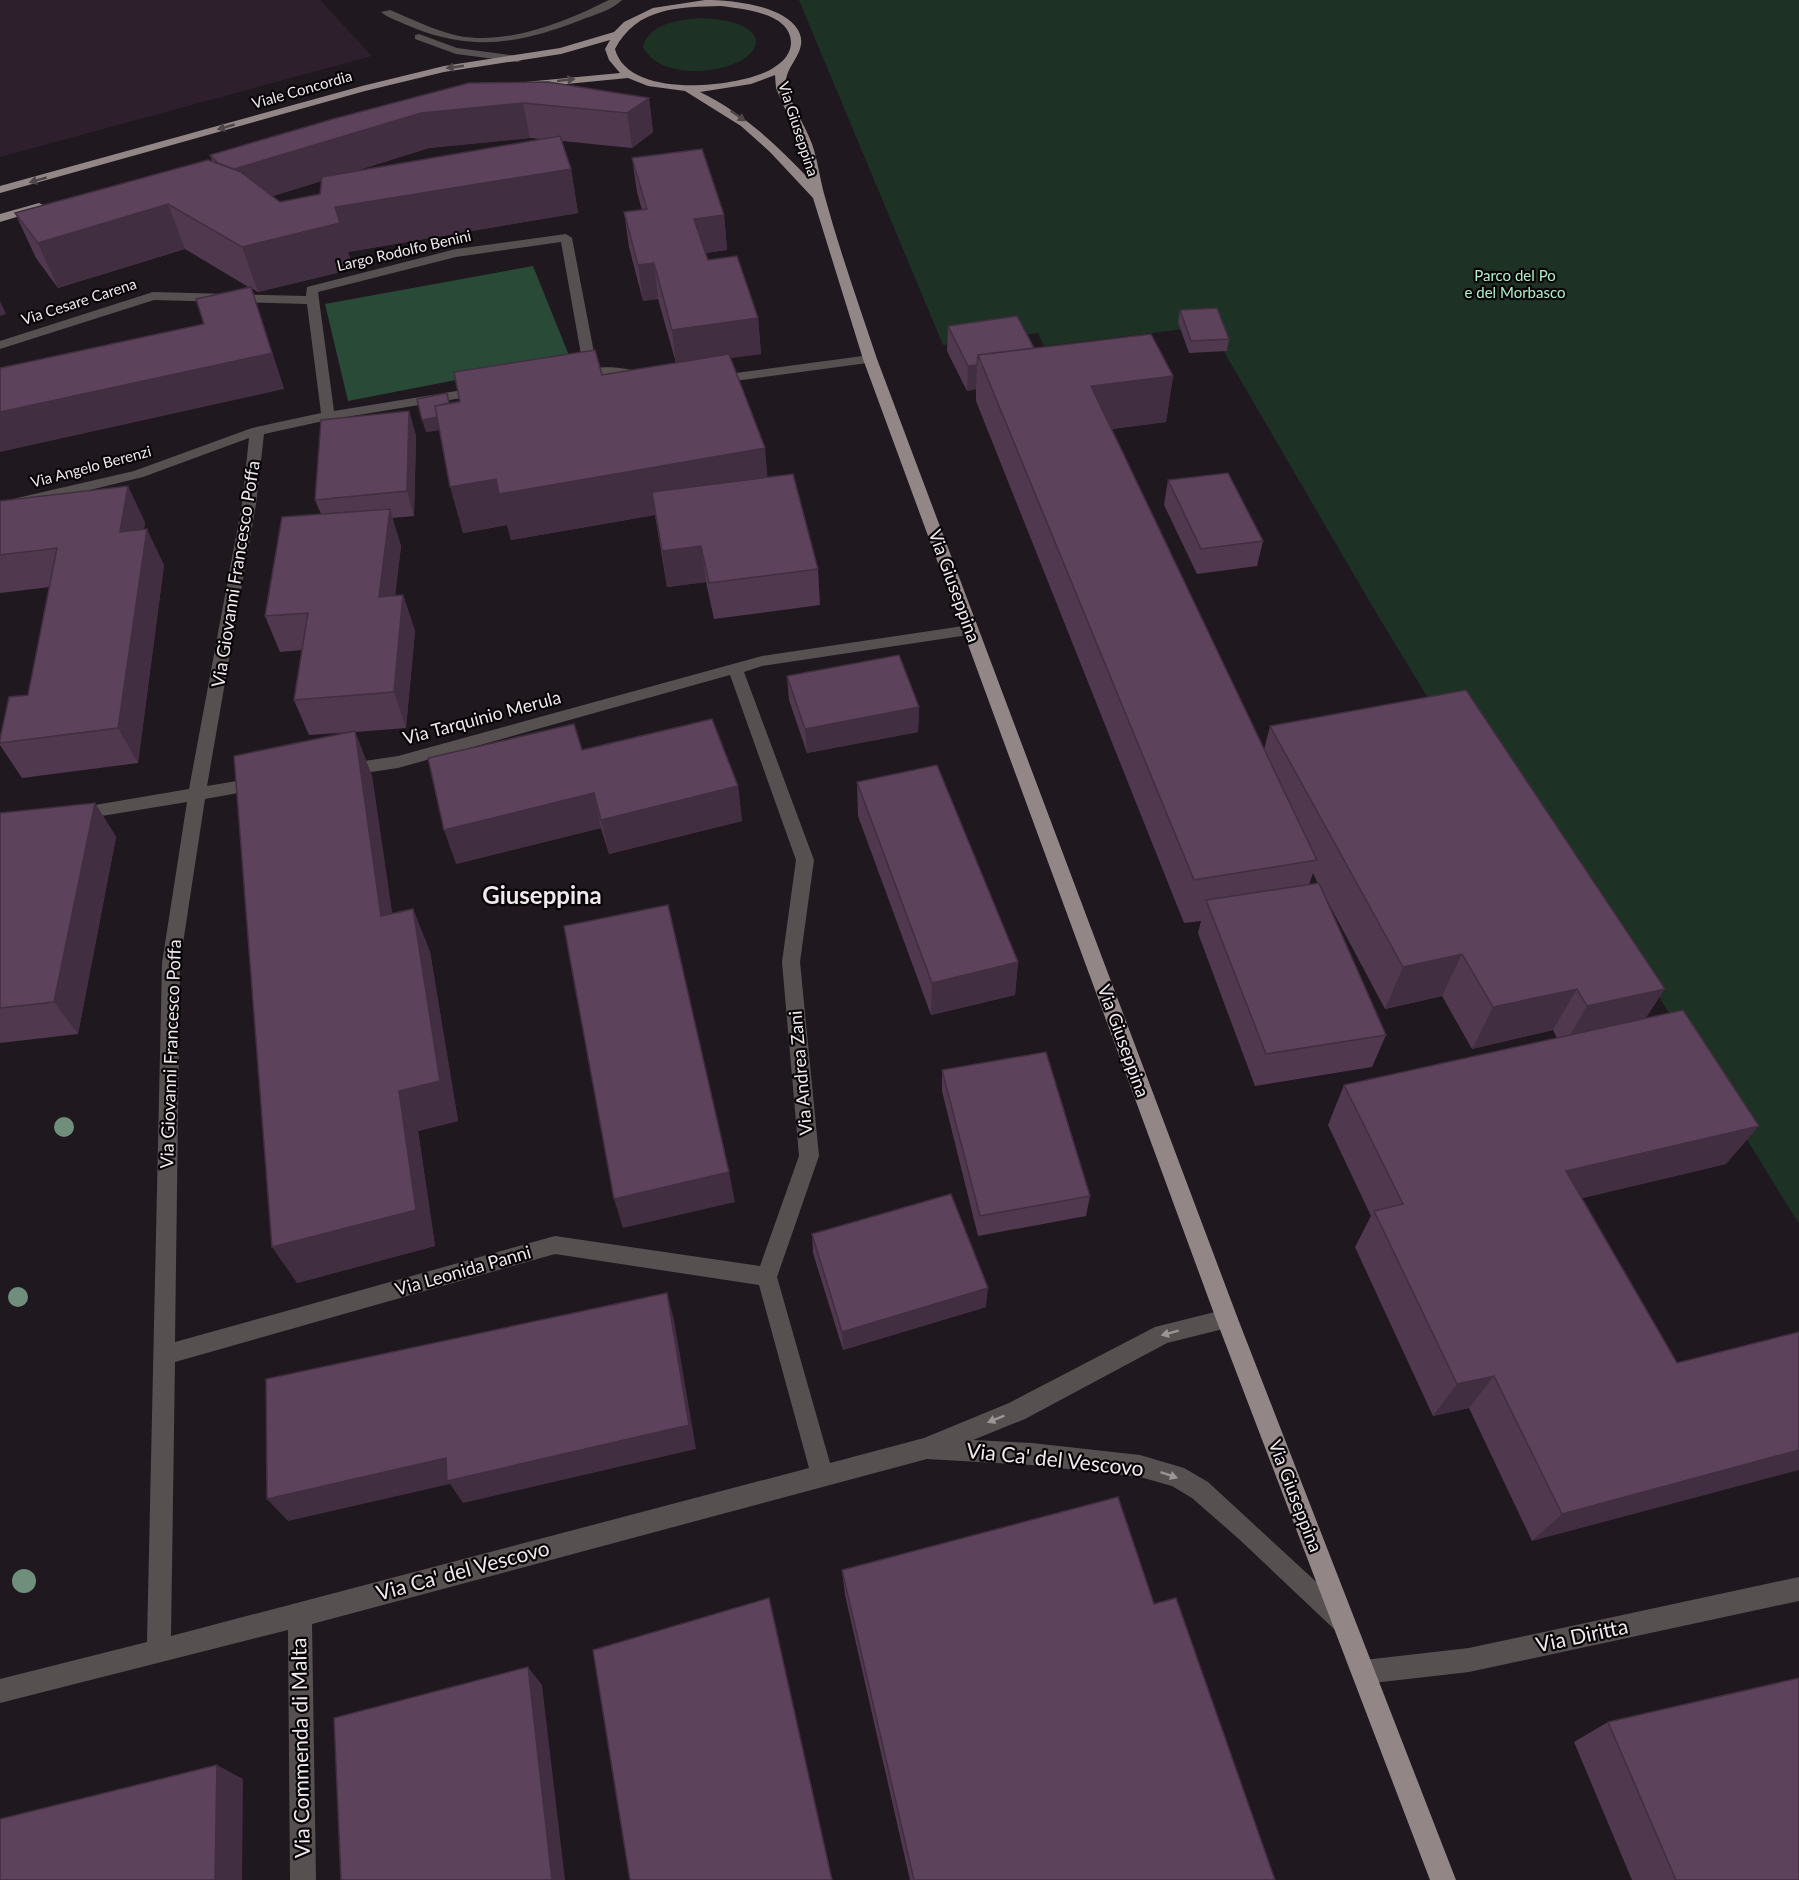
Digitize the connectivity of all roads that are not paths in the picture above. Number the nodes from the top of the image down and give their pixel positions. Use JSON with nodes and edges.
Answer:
{"nodes":[{"id":1,"x":617,"y":0,"type":"edge"},
{"id":2,"x":671,"y":0,"type":"edge"},
{"id":3,"x":748,"y":3,"type":"edge"},
{"id":4,"x":661,"y":9,"type":"junction"},
{"id":5,"x":615,"y":35,"type":"junction"},
{"id":6,"x":518,"y":59,"type":"junction"},
{"id":7,"x":788,"y":63,"type":"junction"},
{"id":8,"x":631,"y":75,"type":"junction"},
{"id":9,"x":516,"y":86,"type":"edge"},
{"id":10,"x":686,"y":89,"type":"junction"},
{"id":11,"x":0,"y":190,"type":"edge"},
{"id":12,"x":819,"y":197,"type":"junction"},
{"id":13,"x":45,"y":205,"type":"edge"},
{"id":14,"x":0,"y":218,"type":"edge"},
{"id":15,"x":313,"y":300,"type":"junction"},
{"id":16,"x":0,"y":345,"type":"edge"},
{"id":17,"x":870,"y":359,"type":"junction"},
{"id":18,"x":591,"y":374,"type":"junction"},
{"id":19,"x":568,"y":377,"type":"edge"},
{"id":20,"x":647,"y":378,"type":"edge"},
{"id":21,"x":703,"y":382,"type":"edge"},
{"id":22,"x":500,"y":388,"type":"edge"},
{"id":23,"x":328,"y":416,"type":"junction"},
{"id":24,"x":257,"y":431,"type":"junction"},
{"id":25,"x":0,"y":507,"type":"edge"},
{"id":26,"x":970,"y":630,"type":"junction"},
{"id":27,"x":735,"y":669,"type":"junction"},
{"id":28,"x":327,"y":772,"type":"edge"},
{"id":29,"x":280,"y":780,"type":"edge"},
{"id":30,"x":197,"y":793,"type":"junction"},
{"id":31,"x":58,"y":818,"type":"edge"},
{"id":32,"x":767,"y":1277,"type":"junction"},
{"id":33,"x":1227,"y":1319,"type":"junction"},
{"id":34,"x":164,"y":1354,"type":"junction"},
{"id":35,"x":924,"y":1449,"type":"junction"},
{"id":36,"x":822,"y":1475,"type":"junction"},
{"id":37,"x":1799,"y":1589,"type":"edge"},
{"id":38,"x":300,"y":1615,"type":"junction"},
{"id":39,"x":1344,"y":1623,"type":"junction"},
{"id":40,"x":159,"y":1649,"type":"junction"},
{"id":41,"x":1364,"y":1672,"type":"junction"},
{"id":42,"x":0,"y":1691,"type":"edge"},
{"id":43,"x":303,"y":1880,"type":"edge"},
{"id":44,"x":1443,"y":1880,"type":"edge"}],
"edges":[{"from":1,"to":6,"type":"street"},
{"from":2,"to":4,"type":"main road","name":"Via Giuseppina"},
{"from":3,"to":4,"type":"main road","name":"Via Giuseppina"},
{"from":3,"to":7,"type":"main road","name":"Via Giuseppina"},
{"from":4,"to":5,"type":"main road","name":"Via Giuseppina"},
{"from":5,"to":6,"type":"main road","name":"Viale Concordia"},
{"from":5,"to":8,"type":"main road","name":"Via Giuseppina"},
{"from":6,"to":11,"type":"main road","name":"Viale Concordia","one_way":true},
{"from":7,"to":10,"type":"main road","name":"Via Giuseppina"},
{"from":7,"to":12,"type":"main road","name":"Via Giuseppina"},
{"from":9,"to":8,"type":"main road","one_way":true},
{"from":8,"to":10,"type":"main road","name":"Via Giuseppina"},
{"from":10,"to":12,"type":"main road","name":"Via Giuseppina","one_way":true},
{"from":12,"to":17,"type":"main road","name":"Via Giuseppina"},
{"from":13,"to":14,"type":"main road"},
{"from":15,"to":16,"type":"street","name":"Via Cesare Carena"},
{"from":15,"to":18,"type":"street","name":"Largo Rodolfo Benini"},
{"from":15,"to":23,"type":"street"},
{"from":17,"to":21,"type":"street"},
{"from":17,"to":26,"type":"main road","name":"Via Giuseppina"},
{"from":18,"to":19,"type":"street"},
{"from":18,"to":20,"type":"street"},
{"from":22,"to":23,"type":"street"},
{"from":23,"to":24,"type":"street"},
{"from":24,"to":25,"type":"street","name":"Via Angelo Berenzi"},
{"from":24,"to":30,"type":"street","name":"Via Giovanni Francesco Poffa"},
{"from":26,"to":27,"type":"street","name":"Via Tarquinio Merula"},
{"from":26,"to":33,"type":"main road","name":"Via Giuseppina"},
{"from":27,"to":28,"type":"street","name":"Via Tarquinio Merula"},
{"from":27,"to":32,"type":"street","name":"Via Andrea Zani"},
{"from":29,"to":30,"type":"street"},
{"from":30,"to":31,"type":"street"},
{"from":30,"to":34,"type":"street","name":"Via Giovanni Francesco Poffa"},
{"from":32,"to":34,"type":"street","name":"Via Leonida Panni"},
{"from":32,"to":36,"type":"street"},
{"from":33,"to":35,"type":"street","name":"Via Ca' del Vescovo","one_way":true},
{"from":33,"to":39,"type":"main road","name":"Via Giuseppina"},
{"from":34,"to":40,"type":"street","name":"Via Giovanni Francesco Poffa"},
{"from":35,"to":36,"type":"street","name":"Via Ca' del Vescovo"},
{"from":35,"to":39,"type":"street","name":"Via Ca' del Vescovo","one_way":true},
{"from":36,"to":38,"type":"street","name":"Via Ca' del Vescovo"},
{"from":37,"to":41,"type":"street","name":"Via Diritta"},
{"from":38,"to":40,"type":"street","name":"Via Ca' del Vescovo"},
{"from":38,"to":43,"type":"street","name":"Via Commenda di Malta"},
{"from":39,"to":41,"type":"main road","name":"Via Giuseppina"},
{"from":40,"to":42,"type":"street","name":"Via Ca' del Vescovo"},
{"from":41,"to":44,"type":"main road","name":"Via Giuseppina"}]}
